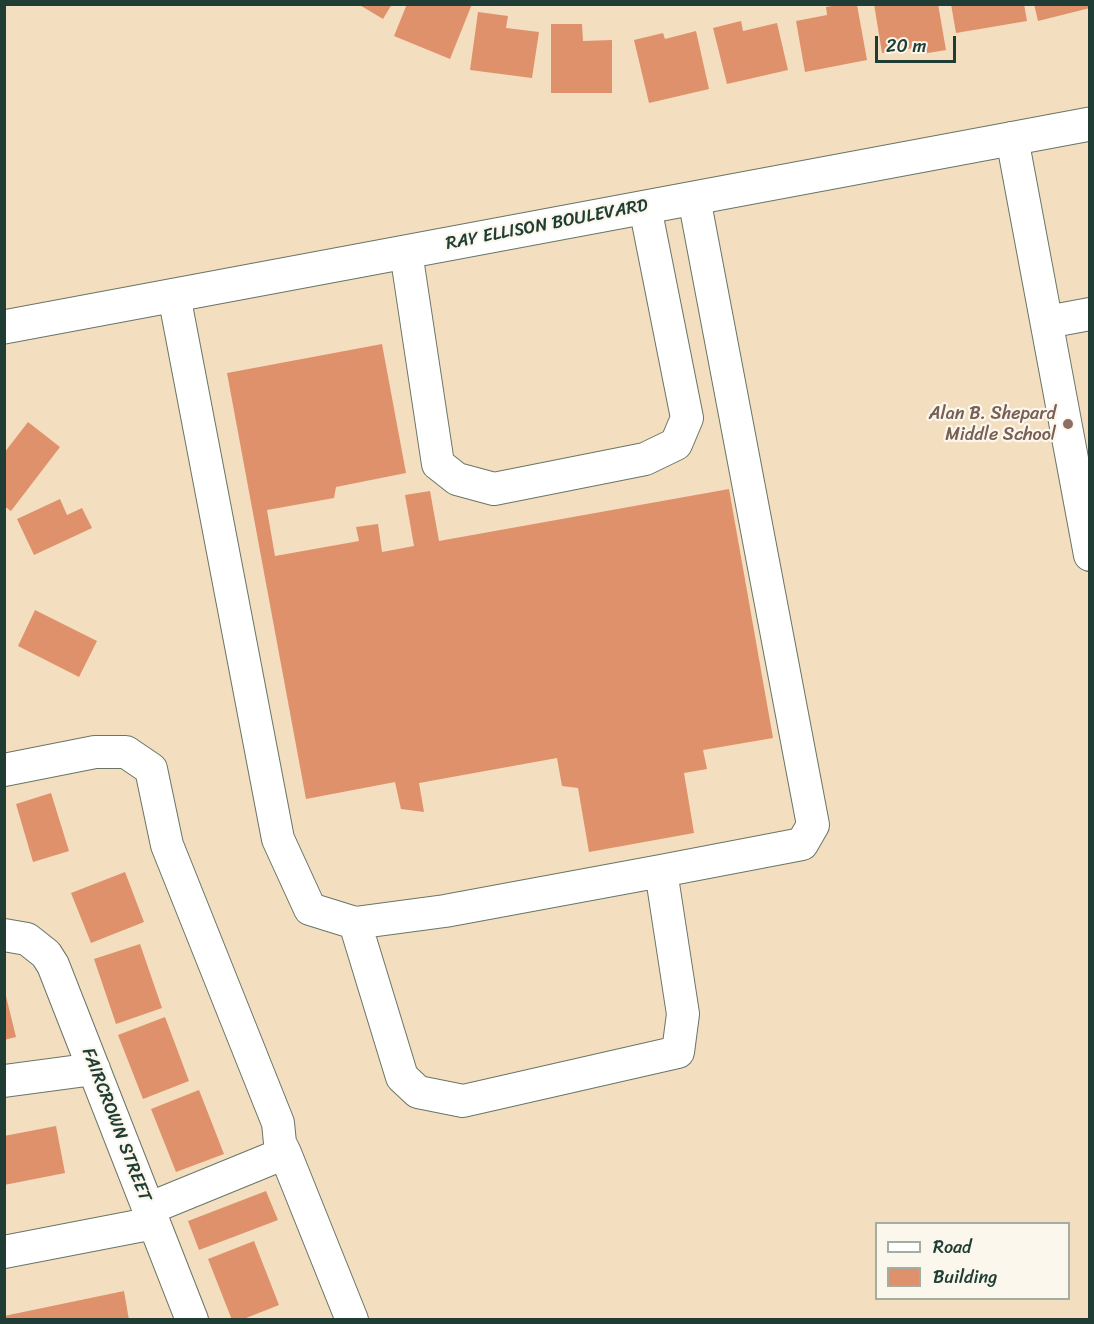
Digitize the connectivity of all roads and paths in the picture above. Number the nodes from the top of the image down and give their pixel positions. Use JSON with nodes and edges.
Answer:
{"nodes":[{"id":1,"x":1089,"y":124,"type":"edge"},
{"id":2,"x":1012,"y":138,"type":"junction"},
{"id":3,"x":694,"y":198,"type":"junction"},
{"id":4,"x":645,"y":207,"type":"junction"},
{"id":5,"x":406,"y":252,"type":"junction"},
{"id":6,"x":174,"y":295,"type":"junction"},
{"id":7,"x":1089,"y":314,"type":"edge"},
{"id":8,"x":1047,"y":322,"type":"junction"},
{"id":9,"x":4,"y":327,"type":"edge"},
{"id":10,"x":1089,"y":555,"type":"edge"},
{"id":11,"x":4,"y":770,"type":"edge"},
{"id":12,"x":661,"y":871,"type":"junction"},
{"id":13,"x":355,"y":923,"type":"junction"},
{"id":14,"x":16,"y":937,"type":"edge"},
{"id":15,"x":94,"y":1069,"type":"junction"},
{"id":16,"x":4,"y":1081,"type":"edge"},
{"id":17,"x":285,"y":1153,"type":"junction"},
{"id":18,"x":151,"y":1216,"type":"junction"},
{"id":19,"x":4,"y":1252,"type":"edge"},
{"id":20,"x":192,"y":1320,"type":"edge"},
{"id":21,"x":351,"y":1320,"type":"edge"}],
"edges":[{"from":1,"to":2,"type":"main road","name":"RAY ELLISON BOULEVARD"},
{"from":2,"to":3,"type":"main road","name":"RAY ELLISON BOULEVARD"},
{"from":2,"to":8,"type":"street"},
{"from":3,"to":4,"type":"main road","name":"RAY ELLISON BOULEVARD"},
{"from":3,"to":12,"type":"street"},
{"from":4,"to":5,"type":"main road","name":"RAY ELLISON BOULEVARD"},
{"from":4,"to":5,"type":"street"},
{"from":5,"to":6,"type":"main road","name":"RAY ELLISON BOULEVARD"},
{"from":6,"to":9,"type":"main road","name":"RAY ELLISON BOULEVARD"},
{"from":6,"to":13,"type":"street"},
{"from":7,"to":8,"type":"street"},
{"from":8,"to":10,"type":"street"},
{"from":11,"to":17,"type":"street"},
{"from":12,"to":13,"type":"street"},
{"from":12,"to":13,"type":"street"},
{"from":14,"to":15,"type":"street","name":"FAIRCROWN STREET"},
{"from":15,"to":16,"type":"street"},
{"from":15,"to":18,"type":"street","name":"FAIRCROWN STREET"},
{"from":17,"to":18,"type":"street"},
{"from":17,"to":21,"type":"street"},
{"from":18,"to":19,"type":"street"},
{"from":18,"to":20,"type":"street","name":"FAIRCROWN STREET"}]}
